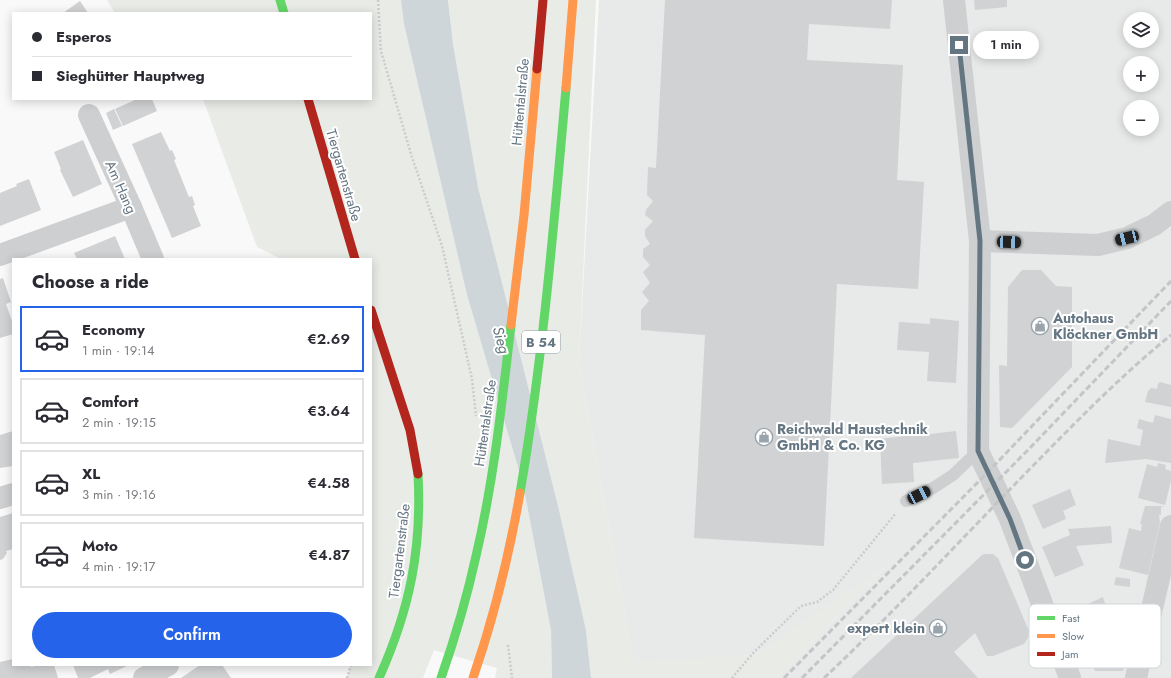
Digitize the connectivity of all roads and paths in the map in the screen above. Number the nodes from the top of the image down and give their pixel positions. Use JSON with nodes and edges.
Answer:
{"nodes":[{"id":1,"x":280,"y":0,"type":"edge"},
{"id":2,"x":378,"y":0,"type":"edge"},
{"id":3,"x":543,"y":0,"type":"edge"},
{"id":4,"x":573,"y":0,"type":"edge"},
{"id":5,"x":954,"y":0,"type":"edge"},
{"id":6,"x":284,"y":12,"type":"edge"},
{"id":7,"x":308,"y":100,"type":"edge"},
{"id":8,"x":89,"y":115,"type":"dead end"},
{"id":9,"x":131,"y":207,"type":"junction"},
{"id":10,"x":1171,"y":212,"type":"edge"},
{"id":11,"x":980,"y":241,"type":"junction"},
{"id":12,"x":0,"y":255,"type":"edge"},
{"id":13,"x":153,"y":258,"type":"edge"},
{"id":14,"x":355,"y":258,"type":"edge"},
{"id":15,"x":372,"y":313,"type":"edge"},
{"id":16,"x":477,"y":423,"type":"dead end"},
{"id":17,"x":978,"y":451,"type":"junction"},
{"id":18,"x":12,"y":494,"type":"edge"},
{"id":19,"x":0,"y":498,"type":"edge"},
{"id":20,"x":906,"y":501,"type":"joint"},
{"id":21,"x":1171,"y":526,"type":"edge"},
{"id":22,"x":1042,"y":604,"type":"edge"},
{"id":23,"x":1153,"y":604,"type":"edge"},
{"id":24,"x":508,"y":640,"type":"dead end"},
{"id":25,"x":166,"y":666,"type":"edge"},
{"id":26,"x":351,"y":666,"type":"edge"},
{"id":27,"x":1066,"y":668,"type":"edge"},
{"id":28,"x":1138,"y":668,"type":"edge"},
{"id":29,"x":144,"y":678,"type":"edge"},
{"id":30,"x":347,"y":678,"type":"edge"},
{"id":31,"x":379,"y":678,"type":"edge"},
{"id":32,"x":442,"y":678,"type":"edge"},
{"id":33,"x":473,"y":678,"type":"edge"},
{"id":34,"x":512,"y":678,"type":"edge"},
{"id":35,"x":732,"y":678,"type":"edge"},
{"id":36,"x":1070,"y":678,"type":"edge"},
{"id":37,"x":1136,"y":678,"type":"edge"}],
"edges":[{"from":1,"to":6,"type":"main road"},
{"from":2,"to":16,"type":"path"},
{"from":3,"to":32,"type":"main road","name":"Hüttentalstraße","number":"B 54"},
{"from":4,"to":33,"type":"main road","number":"B 54"},
{"from":5,"to":11,"type":"street"},
{"from":7,"to":14,"type":"main road","name":"Tiergartenstraße"},
{"from":8,"to":9,"type":"street","name":"Am Hang"},
{"from":9,"to":12,"type":"street"},
{"from":9,"to":13,"type":"street","name":"Am Hang"},
{"from":10,"to":11,"type":"street"},
{"from":11,"to":17,"type":"street"},
{"from":15,"to":31,"type":"main road","name":"Tiergartenstraße"},
{"from":17,"to":20,"type":"lane"},
{"from":17,"to":22,"type":"street"},
{"from":18,"to":19,"type":"street"},
{"from":20,"to":35,"type":"path"},
{"from":21,"to":23,"type":"street"},
{"from":24,"to":34,"type":"path"},
{"from":25,"to":29,"type":"street"},
{"from":26,"to":30,"type":"path"},
{"from":27,"to":36,"type":"street"},
{"from":28,"to":37,"type":"street"}]}
